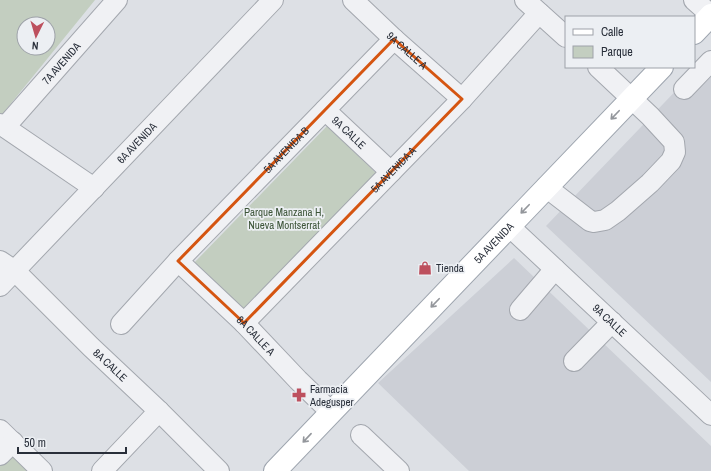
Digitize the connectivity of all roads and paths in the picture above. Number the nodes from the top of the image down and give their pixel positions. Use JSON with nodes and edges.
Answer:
{"nodes":[{"id":1,"x":117,"y":0,"type":"edge"},
{"id":2,"x":273,"y":0,"type":"edge"},
{"id":3,"x":353,"y":0,"type":"edge"},
{"id":4,"x":694,"y":0,"type":"edge"},
{"id":5,"x":532,"y":7,"type":"edge"},
{"id":6,"x":711,"y":15,"type":"edge"},
{"id":7,"x":695,"y":32,"type":"edge"},
{"id":8,"x":565,"y":36,"type":"edge"},
{"id":9,"x":394,"y":39,"type":"junction"},
{"id":10,"x":711,"y":61,"type":"edge"},
{"id":11,"x":599,"y":68,"type":"edge"},
{"id":12,"x":661,"y":68,"type":"edge"},
{"id":13,"x":684,"y":89,"type":"dead end"},
{"id":14,"x":462,"y":99,"type":"junction"},
{"id":15,"x":631,"y":99,"type":"junction"},
{"id":16,"x":325,"y":110,"type":"junction"},
{"id":17,"x":2,"y":126,"type":"edge"},
{"id":18,"x":391,"y":172,"type":"junction"},
{"id":19,"x":546,"y":187,"type":"junction"},
{"id":20,"x":94,"y":188,"type":"junction"},
{"id":21,"x":509,"y":226,"type":"junction"},
{"id":22,"x":178,"y":261,"type":"junction"},
{"id":23,"x":8,"y":266,"type":"edge"},
{"id":24,"x":555,"y":269,"type":"junction"},
{"id":25,"x":0,"y":286,"type":"edge"},
{"id":26,"x":520,"y":310,"type":"dead end"},
{"id":27,"x":244,"y":322,"type":"junction"},
{"id":28,"x":612,"y":322,"type":"junction"},
{"id":29,"x":121,"y":324,"type":"dead end"},
{"id":30,"x":574,"y":361,"type":"dead end"},
{"id":31,"x":159,"y":411,"type":"junction"},
{"id":32,"x":331,"y":412,"type":"junction"},
{"id":33,"x":711,"y":415,"type":"edge"},
{"id":34,"x":361,"y":435,"type":"dead end"},
{"id":35,"x":4,"y":442,"type":"edge"},
{"id":36,"x":42,"y":471,"type":"edge"},
{"id":37,"x":102,"y":471,"type":"edge"},
{"id":38,"x":219,"y":471,"type":"edge"},
{"id":39,"x":275,"y":471,"type":"edge"},
{"id":40,"x":399,"y":471,"type":"edge"}],
"edges":[{"from":1,"to":17,"type":"street","name":"7A AVENIDA"},
{"from":2,"to":20,"type":"street","name":"6A AVENIDA"},
{"from":3,"to":9,"type":"street","name":"9A CALLE A"},
{"from":4,"to":6,"type":"street"},
{"from":5,"to":8,"type":"street"},
{"from":5,"to":14,"type":"street","name":"5A AVENIDA A"},
{"from":6,"to":7,"type":"main road"},
{"from":9,"to":14,"type":"street","name":"9A CALLE A"},
{"from":9,"to":16,"type":"street","name":"5A AVENIDA B"},
{"from":10,"to":13,"type":"street"},
{"from":11,"to":15,"type":"street"},
{"from":12,"to":15,"type":"main road","name":"5A AVENIDA"},
{"from":14,"to":18,"type":"street","name":"5A AVENIDA A"},
{"from":15,"to":19,"type":"main road","name":"5A AVENIDA","one_way":true},
{"from":15,"to":19,"type":"street"},
{"from":16,"to":18,"type":"street","name":"9A CALLE"},
{"from":16,"to":22,"type":"street","name":"5A AVENIDA B"},
{"from":17,"to":20,"type":"street"},
{"from":18,"to":27,"type":"street","name":"5A AVENIDA A"},
{"from":19,"to":21,"type":"main road","name":"5A AVENIDA","one_way":true},
{"from":20,"to":23,"type":"street","name":"6A AVENIDA"},
{"from":21,"to":24,"type":"street","name":"9A CALLE"},
{"from":21,"to":32,"type":"main road","name":"5A AVENIDA","one_way":true},
{"from":22,"to":27,"type":"street","name":"8A CALLE A"},
{"from":22,"to":29,"type":"street","name":"5A AVENIDA B"},
{"from":23,"to":25,"type":"street","name":"6A AVENIDA"},
{"from":23,"to":31,"type":"street","name":"8A CALLE"},
{"from":24,"to":26,"type":"street"},
{"from":24,"to":28,"type":"street","name":"9A CALLE"},
{"from":27,"to":32,"type":"street","name":"8A CALLE A"},
{"from":28,"to":30,"type":"street"},
{"from":28,"to":33,"type":"street","name":"9A CALLE"},
{"from":31,"to":37,"type":"street"},
{"from":31,"to":38,"type":"street","name":"8A CALLE"},
{"from":32,"to":39,"type":"main road","name":"5A AVENIDA","one_way":true},
{"from":34,"to":40,"type":"street"},
{"from":35,"to":36,"type":"street"}]}
